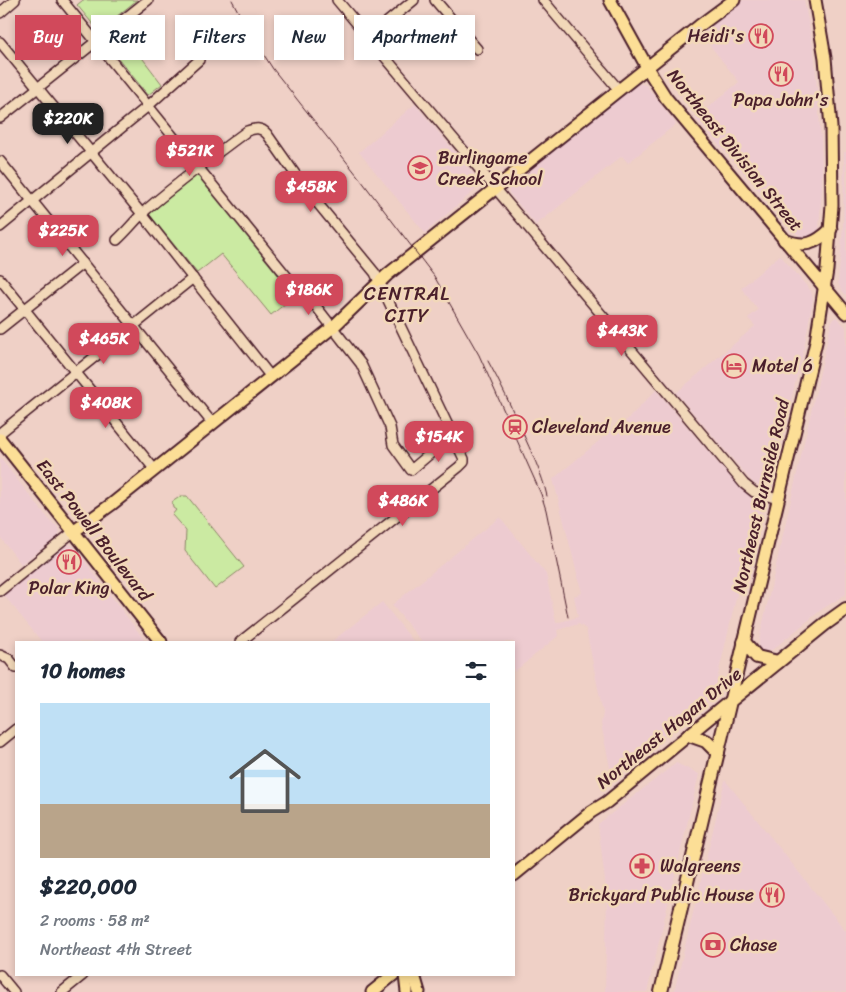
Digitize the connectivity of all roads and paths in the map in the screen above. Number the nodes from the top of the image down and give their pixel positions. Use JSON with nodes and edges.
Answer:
{"nodes":[{"id":1,"x":16,"y":0,"type":"edge"},
{"id":2,"x":62,"y":0,"type":"edge"},
{"id":3,"x":148,"y":0,"type":"edge"},
{"id":4,"x":337,"y":0,"type":"edge"},
{"id":5,"x":414,"y":0,"type":"edge"},
{"id":6,"x":435,"y":0,"type":"edge"},
{"id":7,"x":544,"y":0,"type":"edge"},
{"id":8,"x":610,"y":0,"type":"edge"},
{"id":9,"x":734,"y":0,"type":"edge"},
{"id":10,"x":815,"y":0,"type":"edge"},
{"id":11,"x":0,"y":13,"type":"edge"},
{"id":12,"x":129,"y":15,"type":"edge"},
{"id":13,"x":395,"y":15,"type":"edge"},
{"id":14,"x":354,"y":20,"type":"edge"},
{"id":15,"x":91,"y":36,"type":"edge"},
{"id":16,"x":0,"y":42,"type":"edge"},
{"id":17,"x":91,"y":46,"type":"edge"},
{"id":18,"x":477,"y":49,"type":"dead end"},
{"id":19,"x":111,"y":60,"type":"edge"},
{"id":20,"x":199,"y":60,"type":"dead end"},
{"id":21,"x":387,"y":60,"type":"edge"},
{"id":22,"x":647,"y":67,"type":"junction"},
{"id":23,"x":38,"y":88,"type":"junction"},
{"id":24,"x":619,"y":90,"type":"junction"},
{"id":25,"x":148,"y":106,"type":"junction"},
{"id":26,"x":0,"y":118,"type":"edge"},
{"id":27,"x":90,"y":153,"type":"junction"},
{"id":28,"x":0,"y":161,"type":"edge"},
{"id":29,"x":198,"y":167,"type":"junction"},
{"id":30,"x":496,"y":188,"type":"junction"},
{"id":31,"x":32,"y":201,"type":"junction"},
{"id":32,"x":142,"y":214,"type":"junction"},
{"id":33,"x":0,"y":227,"type":"edge"},
{"id":34,"x":831,"y":228,"type":"junction"},
{"id":35,"x":117,"y":240,"type":"dead end"},
{"id":36,"x":784,"y":240,"type":"junction"},
{"id":37,"x":83,"y":263,"type":"junction"},
{"id":38,"x":193,"y":278,"type":"junction"},
{"id":39,"x":0,"y":279,"type":"edge"},
{"id":40,"x":379,"y":282,"type":"junction"},
{"id":41,"x":824,"y":288,"type":"junction"},
{"id":42,"x":24,"y":309,"type":"junction"},
{"id":43,"x":846,"y":312,"type":"edge"},
{"id":44,"x":134,"y":325,"type":"junction"},
{"id":45,"x":333,"y":327,"type":"junction"},
{"id":46,"x":0,"y":329,"type":"edge"},
{"id":47,"x":76,"y":372,"type":"junction"},
{"id":48,"x":271,"y":377,"type":"junction"},
{"id":49,"x":213,"y":424,"type":"junction"},
{"id":50,"x":0,"y":433,"type":"edge"},
{"id":51,"x":453,"y":436,"type":"junction"},
{"id":52,"x":0,"y":439,"type":"edge"},
{"id":53,"x":155,"y":470,"type":"junction"},
{"id":54,"x":778,"y":499,"type":"junction"},
{"id":55,"x":73,"y":532,"type":"junction"},
{"id":56,"x":0,"y":591,"type":"edge"},
{"id":57,"x":846,"y":609,"type":"edge"},
{"id":58,"x":160,"y":641,"type":"edge"},
{"id":59,"x":241,"y":641,"type":"edge"},
{"id":60,"x":744,"y":642,"type":"junction"},
{"id":61,"x":1,"y":654,"type":"edge"},
{"id":62,"x":778,"y":662,"type":"junction"},
{"id":63,"x":15,"y":667,"type":"edge"},
{"id":64,"x":730,"y":701,"type":"junction"},
{"id":65,"x":15,"y":730,"type":"edge"},
{"id":66,"x":688,"y":735,"type":"junction"},
{"id":67,"x":0,"y":742,"type":"edge"},
{"id":68,"x":718,"y":753,"type":"junction"},
{"id":69,"x":515,"y":874,"type":"edge"},
{"id":70,"x":0,"y":975,"type":"edge"},
{"id":71,"x":68,"y":976,"type":"edge"},
{"id":72,"x":82,"y":976,"type":"edge"},
{"id":73,"x":392,"y":976,"type":"edge"},
{"id":74,"x":405,"y":976,"type":"edge"},
{"id":75,"x":414,"y":976,"type":"edge"},
{"id":76,"x":74,"y":982,"type":"junction"},
{"id":77,"x":14,"y":992,"type":"edge"},
{"id":78,"x":62,"y":992,"type":"edge"},
{"id":79,"x":372,"y":992,"type":"edge"},
{"id":80,"x":407,"y":992,"type":"edge"},
{"id":81,"x":418,"y":992,"type":"edge"},
{"id":82,"x":661,"y":992,"type":"edge"}],
"edges":[{"from":1,"to":11,"type":"street"},
{"from":2,"to":15,"type":"street"},
{"from":3,"to":12,"type":"street"},
{"from":4,"to":14,"type":"street"},
{"from":5,"to":13,"type":"street"},
{"from":6,"to":18,"type":"street"},
{"from":7,"to":24,"type":"street"},
{"from":8,"to":22,"type":"main road","name":"Northeast Division Street"},
{"from":9,"to":22,"type":"main road"},
{"from":10,"to":34,"type":"main road","name":"Northeast Burnside Road"},
{"from":16,"to":23,"type":"street"},
{"from":17,"to":23,"type":"street"},
{"from":19,"to":25,"type":"street"},
{"from":20,"to":25,"type":"street"},
{"from":21,"to":30,"type":"street"},
{"from":22,"to":24,"type":"main road"},
{"from":22,"to":36,"type":"main road","name":"Northeast Division Street"},
{"from":23,"to":26,"type":"street"},
{"from":23,"to":27,"type":"street"},
{"from":24,"to":30,"type":"main road"},
{"from":25,"to":27,"type":"street"},
{"from":25,"to":29,"type":"street"},
{"from":27,"to":31,"type":"street"},
{"from":27,"to":32,"type":"street"},
{"from":28,"to":31,"type":"street"},
{"from":29,"to":32,"type":"street"},
{"from":29,"to":40,"type":"street"},
{"from":29,"to":45,"type":"street"},
{"from":30,"to":40,"type":"main road"},
{"from":30,"to":54,"type":"street"},
{"from":31,"to":33,"type":"street"},
{"from":31,"to":37,"type":"street"},
{"from":32,"to":35,"type":"street"},
{"from":32,"to":38,"type":"street"},
{"from":34,"to":36,"type":"main road"},
{"from":34,"to":41,"type":"main road","name":"Northeast Burnside Road"},
{"from":36,"to":41,"type":"main road","name":"Northeast Division Street"},
{"from":37,"to":42,"type":"street"},
{"from":37,"to":44,"type":"street"},
{"from":38,"to":44,"type":"street"},
{"from":38,"to":48,"type":"street"},
{"from":39,"to":42,"type":"street"},
{"from":40,"to":45,"type":"main road"},
{"from":40,"to":51,"type":"street"},
{"from":41,"to":43,"type":"main road","name":"Northeast Division Street"},
{"from":41,"to":54,"type":"main road","name":"Northeast Burnside Road"},
{"from":42,"to":46,"type":"street"},
{"from":42,"to":47,"type":"street"},
{"from":44,"to":47,"type":"street"},
{"from":44,"to":49,"type":"street"},
{"from":45,"to":48,"type":"main road"},
{"from":45,"to":51,"type":"street"},
{"from":47,"to":50,"type":"street"},
{"from":47,"to":53,"type":"street"},
{"from":48,"to":49,"type":"main road"},
{"from":49,"to":53,"type":"main road"},
{"from":51,"to":59,"type":"street"},
{"from":52,"to":55,"type":"main road","name":"East Powell Boulevard"},
{"from":53,"to":55,"type":"main road"},
{"from":54,"to":60,"type":"main road","name":"Northeast Burnside Road"},
{"from":55,"to":56,"type":"street"},
{"from":55,"to":58,"type":"main road","name":"East Powell Boulevard"},
{"from":57,"to":62,"type":"highway","name":"Northeast Hogan Drive"},
{"from":60,"to":62,"type":"highway"},
{"from":60,"to":64,"type":"main road","name":"Northeast Burnside Road"},
{"from":61,"to":63,"type":"street"},
{"from":62,"to":64,"type":"highway","name":"Northeast Hogan Drive"},
{"from":64,"to":66,"type":"main road","name":"Northeast Hogan Drive"},
{"from":64,"to":68,"type":"highway","name":"Northeast Burnside Road"},
{"from":65,"to":67,"type":"street"},
{"from":66,"to":68,"type":"highway"},
{"from":66,"to":69,"type":"main road","name":"Northeast Hogan Drive"},
{"from":68,"to":82,"type":"highway","name":"Northeast Burnside Road"},
{"from":70,"to":77,"type":"street"},
{"from":71,"to":76,"type":"street"},
{"from":72,"to":76,"type":"street"},
{"from":73,"to":79,"type":"main road"},
{"from":74,"to":80,"type":"main road"},
{"from":75,"to":81,"type":"main road"},
{"from":76,"to":78,"type":"street"}]}
